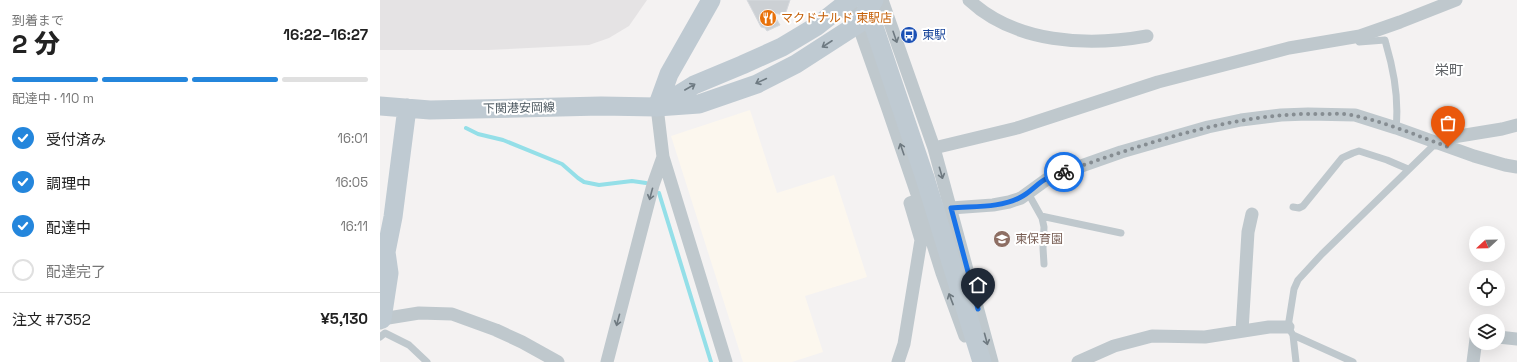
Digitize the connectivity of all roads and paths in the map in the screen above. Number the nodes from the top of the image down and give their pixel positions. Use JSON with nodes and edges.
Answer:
{"nodes":[{"id":1,"x":712,"y":0,"type":"edge"},
{"id":2,"x":849,"y":0,"type":"edge"},
{"id":3,"x":865,"y":0,"type":"edge"},
{"id":4,"x":874,"y":0,"type":"edge"},
{"id":5,"x":882,"y":0,"type":"edge"},
{"id":6,"x":969,"y":0,"type":"edge"},
{"id":7,"x":1456,"y":0,"type":"edge"},
{"id":8,"x":858,"y":24,"type":"junction"},
{"id":9,"x":1147,"y":36,"type":"dead end"},
{"id":10,"x":1356,"y":37,"type":"junction"},
{"id":11,"x":380,"y":106,"type":"edge"},
{"id":12,"x":657,"y":107,"type":"junction"},
{"id":13,"x":407,"y":108,"type":"junction"},
{"id":14,"x":1517,"y":125,"type":"edge"},
{"id":15,"x":1396,"y":128,"type":"junction"},
{"id":16,"x":1436,"y":143,"type":"junction"},
{"id":17,"x":934,"y":148,"type":"junction"},
{"id":18,"x":663,"y":157,"type":"junction"},
{"id":19,"x":1517,"y":167,"type":"edge"},
{"id":20,"x":1408,"y":169,"type":"junction"},
{"id":21,"x":1028,"y":193,"type":"junction"},
{"id":22,"x":919,"y":200,"type":"junction"},
{"id":23,"x":1293,"y":207,"type":"dead end"},
{"id":24,"x":951,"y":208,"type":"junction"},
{"id":25,"x":1252,"y":214,"type":"dead end"},
{"id":26,"x":1041,"y":216,"type":"junction"},
{"id":27,"x":1120,"y":233,"type":"dead end"},
{"id":28,"x":1044,"y":264,"type":"dead end"},
{"id":29,"x":385,"y":275,"type":"edge"},
{"id":30,"x":381,"y":327,"type":"edge"},
{"id":31,"x":1242,"y":331,"type":"junction"},
{"id":32,"x":1290,"y":331,"type":"junction"},
{"id":33,"x":1505,"y":338,"type":"edge"},
{"id":34,"x":1517,"y":339,"type":"edge"},
{"id":35,"x":1475,"y":350,"type":"edge"},
{"id":36,"x":427,"y":362,"type":"edge"},
{"id":37,"x":558,"y":362,"type":"edge"},
{"id":38,"x":607,"y":362,"type":"edge"},
{"id":39,"x":726,"y":362,"type":"edge"},
{"id":40,"x":898,"y":362,"type":"edge"},
{"id":41,"x":974,"y":362,"type":"edge"},
{"id":42,"x":982,"y":362,"type":"edge"},
{"id":43,"x":992,"y":362,"type":"edge"},
{"id":44,"x":1078,"y":362,"type":"edge"},
{"id":45,"x":1296,"y":362,"type":"edge"},
{"id":46,"x":1353,"y":362,"type":"edge"},
{"id":47,"x":1473,"y":362,"type":"edge"}],
"edges":[{"from":1,"to":12,"type":"main road"},
{"from":2,"to":8,"type":"street"},
{"from":12,"to":2,"type":"main road","one_way":true},
{"from":3,"to":42,"type":"main road","bridge":true},
{"from":4,"to":8,"type":"main road","name":"下関港安岡線"},
{"from":5,"to":17,"type":"street","one_way":true},
{"from":6,"to":9,"type":"street"},
{"from":7,"to":10,"type":"street"},
{"from":8,"to":12,"type":"main road","name":"下関港安岡線","one_way":true},
{"from":22,"to":8,"type":"street","one_way":true},
{"from":10,"to":15,"type":"lane"},
{"from":10,"to":17,"type":"street"},
{"from":11,"to":13,"type":"main road","name":"下関港安岡線"},
{"from":12,"to":13,"type":"main road","name":"下関港安岡線"},
{"from":12,"to":18,"type":"street"},
{"from":13,"to":29,"type":"main road"},
{"from":14,"to":16,"type":"street"},
{"from":15,"to":16,"type":"street"},
{"from":15,"to":21,"type":"street"},
{"from":16,"to":19,"type":"street"},
{"from":16,"to":20,"type":"lane"},
{"from":17,"to":24,"type":"street","one_way":true},
{"from":18,"to":38,"type":"street","one_way":true},
{"from":18,"to":39,"type":"street"},
{"from":20,"to":23,"type":"lane"},
{"from":20,"to":32,"type":"lane"},
{"from":21,"to":24,"type":"street"},
{"from":21,"to":26,"type":"lane"},
{"from":22,"to":40,"type":"street"},
{"from":41,"to":22,"type":"street","one_way":true},
{"from":24,"to":43,"type":"street","one_way":true},
{"from":25,"to":31,"type":"street"},
{"from":26,"to":27,"type":"lane"},
{"from":26,"to":28,"type":"lane"},
{"from":29,"to":30,"type":"main road"},
{"from":30,"to":36,"type":"lane"},
{"from":30,"to":37,"type":"street"},
{"from":31,"to":32,"type":"street"},
{"from":31,"to":44,"type":"street"},
{"from":32,"to":45,"type":"lane"},
{"from":32,"to":46,"type":"lane"},
{"from":33,"to":34,"type":"street"},
{"from":35,"to":47,"type":"street"}]}
